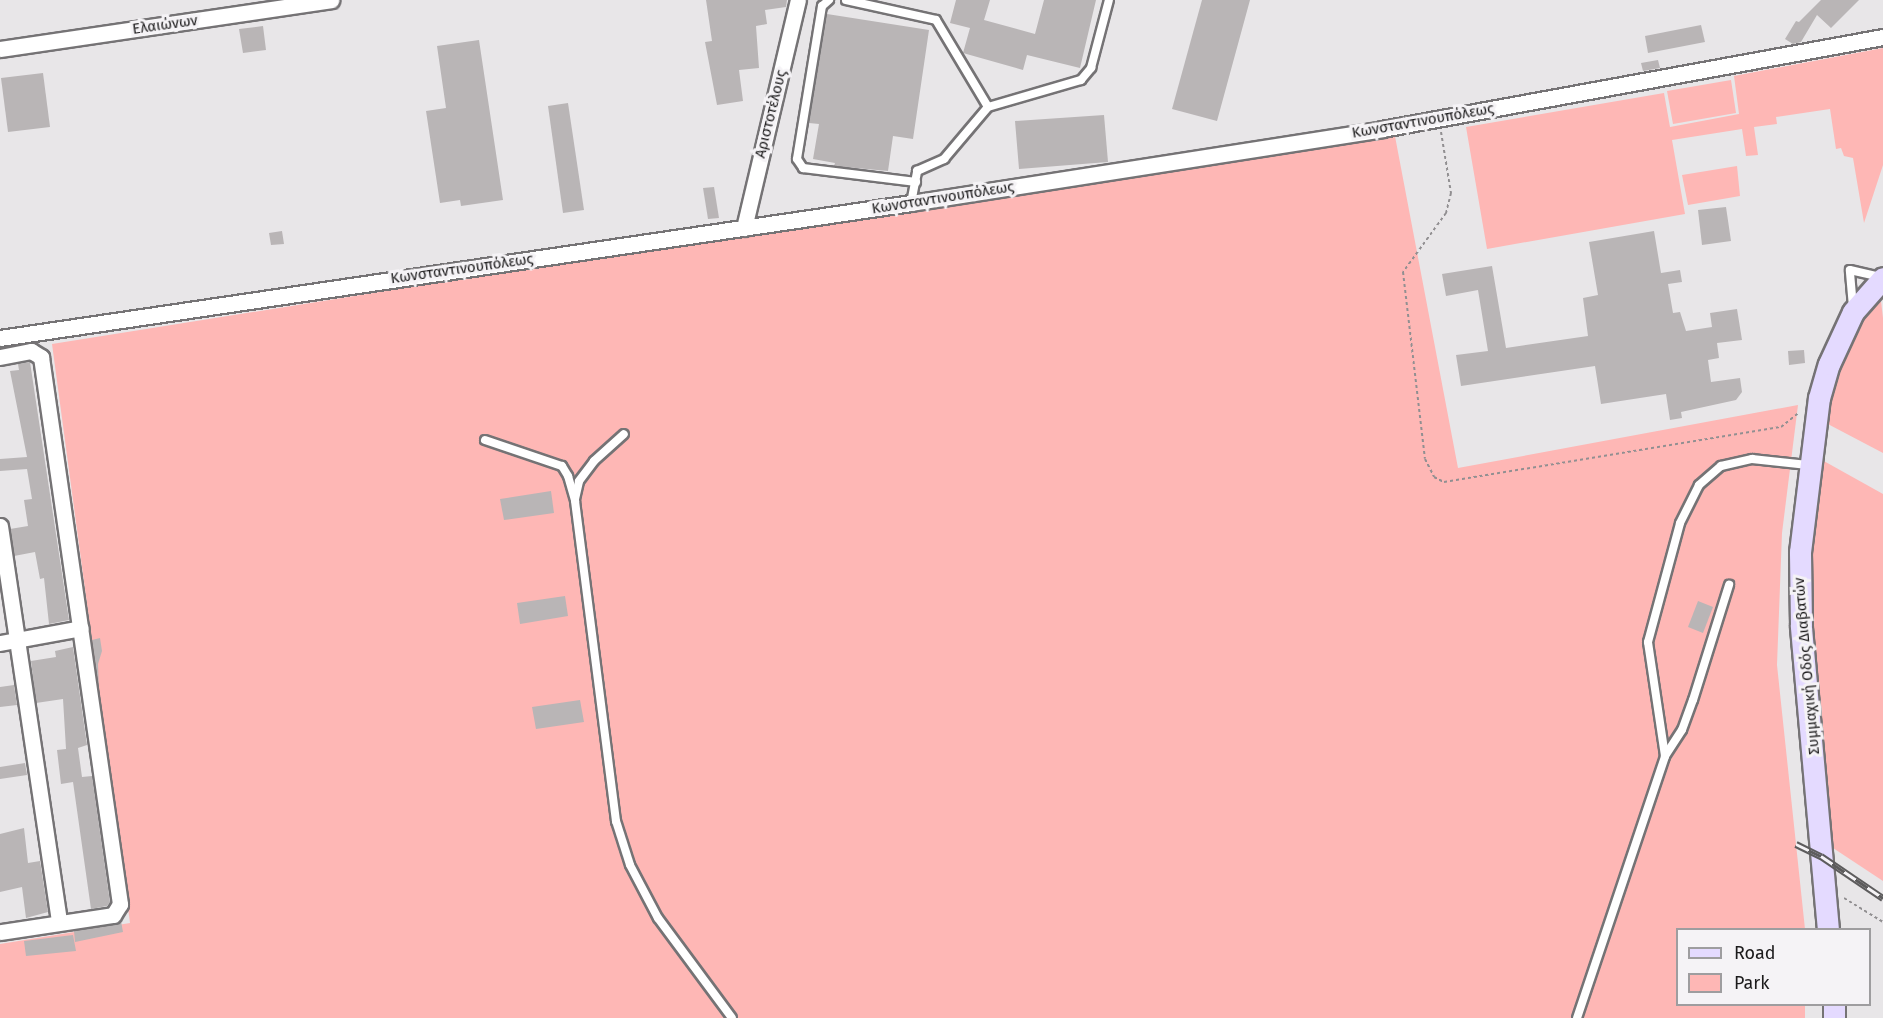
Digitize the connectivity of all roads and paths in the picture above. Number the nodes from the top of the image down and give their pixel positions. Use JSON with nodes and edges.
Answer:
{"nodes":[{"id":1,"x":331,"y":0,"type":"edge"},
{"id":2,"x":798,"y":0,"type":"edge"},
{"id":3,"x":829,"y":0,"type":"edge"},
{"id":4,"x":846,"y":0,"type":"edge"},
{"id":5,"x":1109,"y":0,"type":"edge"},
{"id":6,"x":1883,"y":37,"type":"edge"},
{"id":7,"x":0,"y":49,"type":"edge"},
{"id":8,"x":988,"y":107,"type":"junction"},
{"id":9,"x":1438,"y":118,"type":"junction"},
{"id":10,"x":916,"y":182,"type":"junction"},
{"id":11,"x":911,"y":203,"type":"junction"},
{"id":12,"x":744,"y":228,"type":"junction"},
{"id":13,"x":1883,"y":278,"type":"edge"},
{"id":14,"x":1853,"y":312,"type":"junction"},
{"id":15,"x":0,"y":338,"type":"edge"},
{"id":16,"x":0,"y":357,"type":"edge"},
{"id":17,"x":1820,"y":396,"type":"junction"},
{"id":18,"x":624,"y":434,"type":"dead end"},
{"id":19,"x":485,"y":440,"type":"dead end"},
{"id":20,"x":1810,"y":465,"type":"junction"},
{"id":21,"x":575,"y":501,"type":"junction"},
{"id":22,"x":0,"y":526,"type":"edge"},
{"id":23,"x":1729,"y":585,"type":"dead end"},
{"id":24,"x":81,"y":628,"type":"junction"},
{"id":25,"x":17,"y":640,"type":"junction"},
{"id":26,"x":0,"y":643,"type":"edge"},
{"id":27,"x":1665,"y":756,"type":"junction"},
{"id":28,"x":1824,"y":885,"type":"junction"},
{"id":29,"x":59,"y":922,"type":"junction"},
{"id":30,"x":1883,"y":922,"type":"edge"},
{"id":31,"x":1828,"y":928,"type":"edge"},
{"id":32,"x":0,"y":932,"type":"edge"},
{"id":33,"x":732,"y":1018,"type":"edge"},
{"id":34,"x":1577,"y":1018,"type":"edge"}],
"edges":[{"from":1,"to":7,"type":"street","name":"Ελαιώνων"},
{"from":2,"to":12,"type":"street","name":"Αριστοτέλους"},
{"from":3,"to":10,"type":"lane"},
{"from":4,"to":8,"type":"lane"},
{"from":5,"to":8,"type":"lane"},
{"from":6,"to":9,"type":"street","name":"Κωνσταντινουπόλεως"},
{"from":8,"to":10,"type":"lane"},
{"from":9,"to":11,"type":"street","name":"Κωνσταντινουπόλεως"},
{"from":9,"to":17,"type":"path"},
{"from":10,"to":11,"type":"lane"},
{"from":11,"to":12,"type":"street","name":"Κωνσταντινουπόλεως"},
{"from":12,"to":15,"type":"street","name":"Κωνσταντινουπόλεως"},
{"from":13,"to":14,"type":"street","name":"Συμμαχική Οδός Διαβατών"},
{"from":13,"to":14,"type":"lane"},
{"from":14,"to":17,"type":"street","name":"Συμμαχική Οδός Διαβατών"},
{"from":16,"to":24,"type":"street"},
{"from":17,"to":20,"type":"street","name":"Συμμαχική Οδός Διαβατών"},
{"from":18,"to":21,"type":"lane"},
{"from":19,"to":21,"type":"lane"},
{"from":20,"to":27,"type":"lane"},
{"from":20,"to":28,"type":"street","name":"Συμμαχική Οδός Διαβατών"},
{"from":21,"to":33,"type":"lane"},
{"from":22,"to":25,"type":"street"},
{"from":23,"to":27,"type":"lane"},
{"from":24,"to":25,"type":"street"},
{"from":24,"to":29,"type":"street"},
{"from":25,"to":26,"type":"street"},
{"from":25,"to":29,"type":"street"},
{"from":27,"to":34,"type":"lane"},
{"from":28,"to":30,"type":"path"},
{"from":28,"to":31,"type":"street","name":"Συμμαχική Οδός Διαβατών"},
{"from":29,"to":32,"type":"street"}]}
